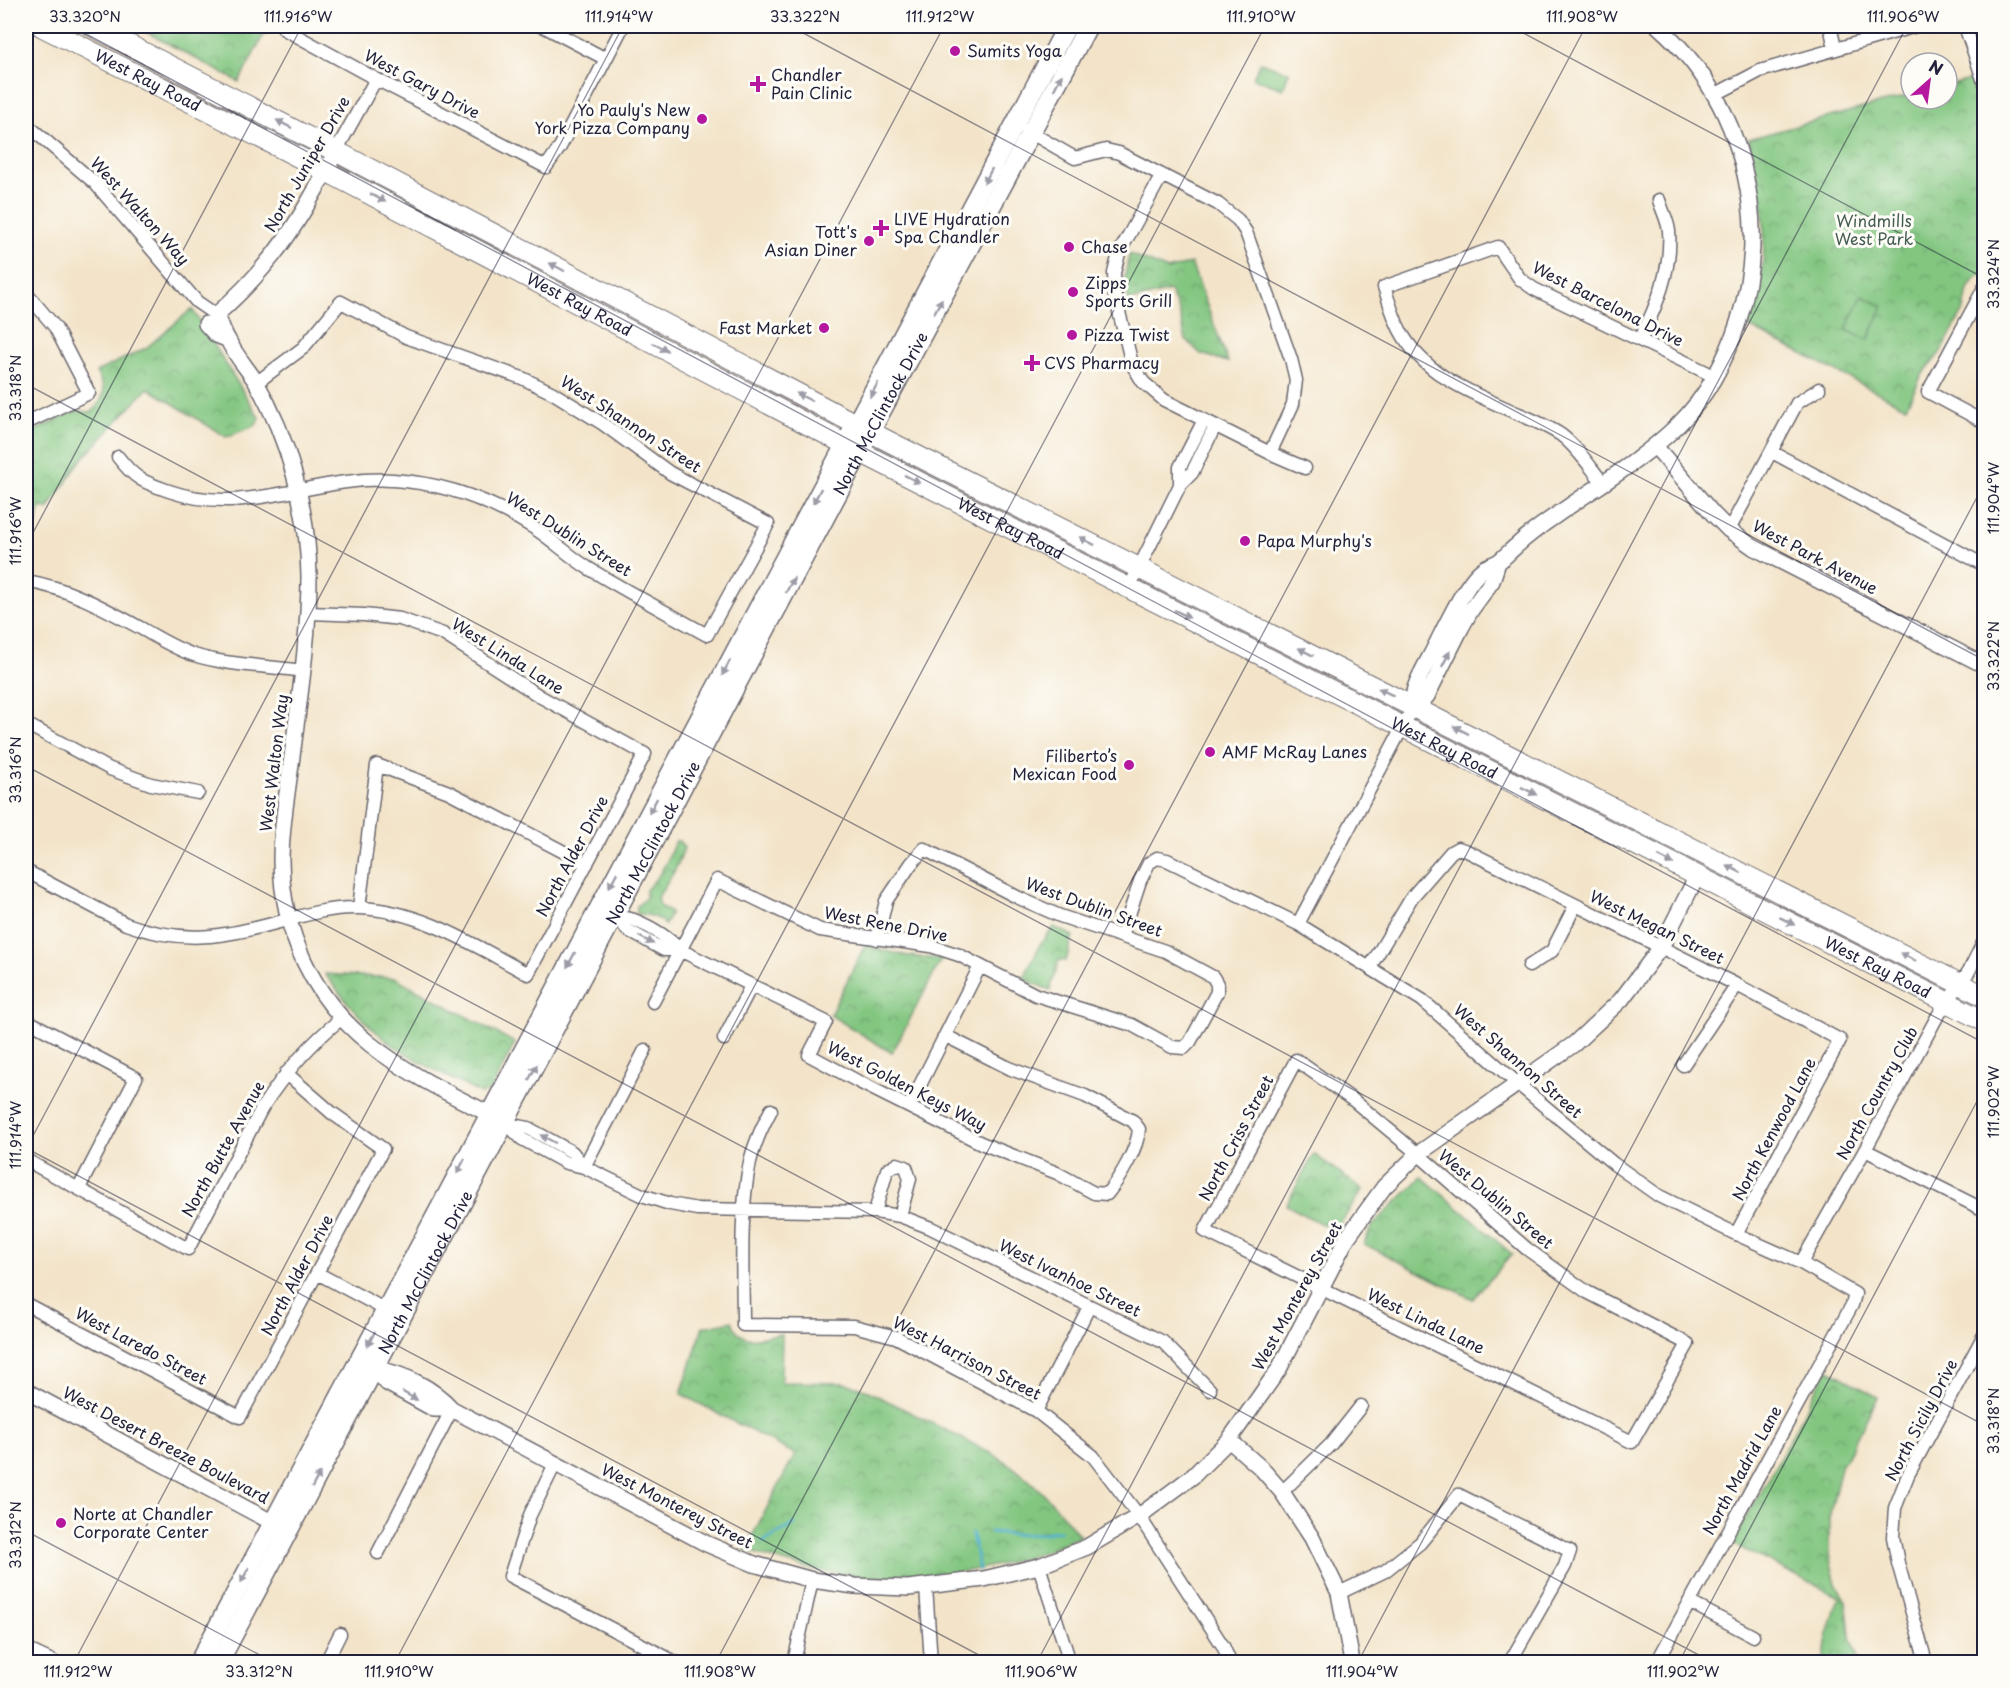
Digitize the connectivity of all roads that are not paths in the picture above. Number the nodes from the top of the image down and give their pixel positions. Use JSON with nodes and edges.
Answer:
{"nodes":[{"id":1,"x":41,"y":26,"type":"edge"},
{"id":2,"x":92,"y":26,"type":"edge"},
{"id":3,"x":543,"y":26,"type":"edge"},
{"id":4,"x":623,"y":26,"type":"edge"},
{"id":5,"x":1067,"y":26,"type":"edge"},
{"id":6,"x":1088,"y":26,"type":"edge"},
{"id":7,"x":1658,"y":26,"type":"edge"},
{"id":8,"x":1830,"y":26,"type":"edge"},
{"id":9,"x":1916,"y":26,"type":"edge"},
{"id":10,"x":1965,"y":26,"type":"edge"},
{"id":11,"x":285,"y":27,"type":"edge"},
{"id":12,"x":1835,"y":48,"type":"junction"},
{"id":13,"x":606,"y":59,"type":"junction"},
{"id":14,"x":376,"y":79,"type":"junction"},
{"id":15,"x":1984,"y":82,"type":"edge"},
{"id":16,"x":1716,"y":94,"type":"junction"},
{"id":17,"x":26,"y":124,"type":"edge"},
{"id":18,"x":1023,"y":129,"type":"junction"},
{"id":19,"x":336,"y":151,"type":"junction"},
{"id":20,"x":326,"y":171,"type":"junction"},
{"id":21,"x":1162,"y":175,"type":"junction"},
{"id":22,"x":1659,"y":200,"type":"dead end"},
{"id":23,"x":1984,"y":288,"type":"edge"},
{"id":24,"x":552,"y":291,"type":"junction"},
{"id":25,"x":26,"y":293,"type":"edge"},
{"id":26,"x":639,"y":310,"type":"junction"},
{"id":27,"x":211,"y":320,"type":"junction"},
{"id":28,"x":1640,"y":340,"type":"junction"},
{"id":29,"x":1714,"y":376,"type":"junction"},
{"id":30,"x":256,"y":383,"type":"junction"},
{"id":31,"x":1819,"y":389,"type":"dead end"},
{"id":32,"x":1204,"y":420,"type":"junction"},
{"id":33,"x":1984,"y":422,"type":"edge"},
{"id":34,"x":26,"y":423,"type":"edge"},
{"id":35,"x":1215,"y":426,"type":"junction"},
{"id":36,"x":863,"y":428,"type":"junction"},
{"id":37,"x":1655,"y":446,"type":"junction"},
{"id":38,"x":852,"y":448,"type":"junction"},
{"id":39,"x":1772,"y":452,"type":"junction"},
{"id":40,"x":1270,"y":453,"type":"junction"},
{"id":41,"x":118,"y":457,"type":"dead end"},
{"id":42,"x":1305,"y":468,"type":"dead end"},
{"id":43,"x":1604,"y":483,"type":"junction"},
{"id":44,"x":1180,"y":485,"type":"junction"},
{"id":45,"x":298,"y":491,"type":"junction"},
{"id":46,"x":1729,"y":530,"type":"junction"},
{"id":47,"x":1984,"y":565,"type":"edge"},
{"id":48,"x":1139,"y":568,"type":"junction"},
{"id":49,"x":26,"y":581,"type":"edge"},
{"id":50,"x":1129,"y":588,"type":"junction"},
{"id":51,"x":308,"y":613,"type":"junction"},
{"id":52,"x":707,"y":635,"type":"joint"},
{"id":53,"x":1984,"y":665,"type":"edge"},
{"id":54,"x":303,"y":670,"type":"junction"},
{"id":55,"x":1408,"y":716,"type":"junction"},
{"id":56,"x":26,"y":724,"type":"edge"},
{"id":57,"x":645,"y":754,"type":"joint"},
{"id":58,"x":198,"y":793,"type":"dead end"},
{"id":59,"x":587,"y":864,"type":"junction"},
{"id":60,"x":26,"y":872,"type":"edge"},
{"id":61,"x":1697,"y":876,"type":"junction"},
{"id":62,"x":1575,"y":906,"type":"junction"},
{"id":63,"x":359,"y":908,"type":"junction"},
{"id":64,"x":617,"y":918,"type":"junction"},
{"id":65,"x":288,"y":919,"type":"junction"},
{"id":66,"x":1298,"y":924,"type":"junction"},
{"id":67,"x":1122,"y":936,"type":"junction"},
{"id":68,"x":877,"y":939,"type":"junction"},
{"id":69,"x":1984,"y":941,"type":"edge"},
{"id":70,"x":1660,"y":947,"type":"junction"},
{"id":71,"x":680,"y":950,"type":"junction"},
{"id":72,"x":980,"y":966,"type":"junction"},
{"id":73,"x":1529,"y":966,"type":"dead end"},
{"id":74,"x":1370,"y":967,"type":"junction"},
{"id":75,"x":1961,"y":983,"type":"junction"},
{"id":76,"x":1737,"y":985,"type":"junction"},
{"id":77,"x":751,"y":986,"type":"junction"},
{"id":78,"x":1984,"y":996,"type":"edge"},
{"id":79,"x":653,"y":1002,"type":"dead end"},
{"id":80,"x":1948,"y":1002,"type":"junction"},
{"id":81,"x":342,"y":1018,"type":"junction"},
{"id":82,"x":26,"y":1020,"type":"edge"},
{"id":83,"x":1984,"y":1021,"type":"edge"},
{"id":84,"x":946,"y":1036,"type":"junction"},
{"id":85,"x":724,"y":1039,"type":"dead end"},
{"id":86,"x":1840,"y":1040,"type":"joint"},
{"id":87,"x":1184,"y":1048,"type":"joint"},
{"id":88,"x":645,"y":1050,"type":"dead end"},
{"id":89,"x":1296,"y":1060,"type":"joint"},
{"id":90,"x":1683,"y":1065,"type":"dead end"},
{"id":91,"x":286,"y":1073,"type":"junction"},
{"id":92,"x":1518,"y":1084,"type":"junction"},
{"id":93,"x":909,"y":1107,"type":"junction"},
{"id":94,"x":771,"y":1110,"type":"dead end"},
{"id":95,"x":489,"y":1114,"type":"junction"},
{"id":96,"x":506,"y":1124,"type":"junction"},
{"id":97,"x":1865,"y":1150,"type":"junction"},
{"id":98,"x":1418,"y":1154,"type":"junction"},
{"id":99,"x":26,"y":1160,"type":"edge"},
{"id":100,"x":584,"y":1167,"type":"junction"},
{"id":101,"x":79,"y":1188,"type":"junction"},
{"id":102,"x":743,"y":1210,"type":"junction"},
{"id":103,"x":1984,"y":1210,"type":"edge"},
{"id":104,"x":875,"y":1212,"type":"junction"},
{"id":105,"x":900,"y":1216,"type":"junction"},
{"id":106,"x":1205,"y":1231,"type":"joint"},
{"id":107,"x":1736,"y":1234,"type":"junction"},
{"id":108,"x":1801,"y":1263,"type":"junction"},
{"id":109,"x":317,"y":1274,"type":"junction"},
{"id":110,"x":1321,"y":1288,"type":"junction"},
{"id":111,"x":1855,"y":1294,"type":"joint"},
{"id":112,"x":26,"y":1304,"type":"edge"},
{"id":113,"x":1089,"y":1307,"type":"junction"},
{"id":114,"x":386,"y":1310,"type":"junction"},
{"id":115,"x":1984,"y":1335,"type":"edge"},
{"id":116,"x":375,"y":1369,"type":"junction"},
{"id":117,"x":1210,"y":1390,"type":"dead end"},
{"id":118,"x":26,"y":1391,"type":"edge"},
{"id":119,"x":1361,"y":1406,"type":"dead end"},
{"id":120,"x":452,"y":1409,"type":"junction"},
{"id":121,"x":1036,"y":1411,"type":"junction"},
{"id":122,"x":240,"y":1417,"type":"joint"},
{"id":123,"x":1229,"y":1440,"type":"junction"},
{"id":124,"x":1632,"y":1442,"type":"joint"},
{"id":125,"x":555,"y":1464,"type":"junction"},
{"id":126,"x":1282,"y":1492,"type":"junction"},
{"id":127,"x":1139,"y":1516,"type":"junction"},
{"id":128,"x":272,"y":1523,"type":"junction"},
{"id":129,"x":289,"y":1532,"type":"junction"},
{"id":130,"x":378,"y":1553,"type":"dead end"},
{"id":131,"x":1039,"y":1566,"type":"junction"},
{"id":132,"x":812,"y":1580,"type":"junction"},
{"id":133,"x":926,"y":1587,"type":"junction"},
{"id":134,"x":1339,"y":1593,"type":"junction"},
{"id":135,"x":1689,"y":1602,"type":"junction"},
{"id":136,"x":340,"y":1634,"type":"dead end"},
{"id":137,"x":1753,"y":1636,"type":"dead end"},
{"id":138,"x":26,"y":1649,"type":"edge"},
{"id":139,"x":54,"y":1662,"type":"edge"},
{"id":140,"x":199,"y":1662,"type":"edge"},
{"id":141,"x":219,"y":1662,"type":"edge"},
{"id":142,"x":326,"y":1662,"type":"edge"},
{"id":143,"x":675,"y":1662,"type":"edge"},
{"id":144,"x":794,"y":1662,"type":"edge"},
{"id":145,"x":931,"y":1662,"type":"edge"},
{"id":146,"x":1070,"y":1662,"type":"edge"},
{"id":147,"x":1230,"y":1662,"type":"edge"},
{"id":148,"x":1352,"y":1662,"type":"edge"},
{"id":149,"x":1510,"y":1662,"type":"edge"},
{"id":150,"x":1657,"y":1662,"type":"edge"},
{"id":151,"x":1926,"y":1662,"type":"edge"}],
"edges":[{"from":1,"to":20,"type":"main road","name":"West Ray Road"},
{"from":19,"to":2,"type":"main road","name":"West Ray Road","one_way":true},
{"from":3,"to":13,"type":"street"},
{"from":4,"to":13,"type":"street"},
{"from":5,"to":18,"type":"main road","name":"North McClintock Drive"},
{"from":18,"to":6,"type":"main road","name":"North McClintock Drive","one_way":true},
{"from":7,"to":16,"type":"street"},
{"from":8,"to":12,"type":"street"},
{"from":9,"to":12,"type":"street"},
{"from":10,"to":15,"type":"street"},
{"from":11,"to":14,"type":"street","name":"West Gary Drive"},
{"from":12,"to":16,"type":"street"},
{"from":13,"to":14,"type":"street","name":"West Gary Drive"},
{"from":14,"to":19,"type":"street","name":"North Juniper Drive"},
{"from":16,"to":29,"type":"street"},
{"from":17,"to":27,"type":"street","name":"West Walton Way"},
{"from":18,"to":21,"type":"street"},
{"from":18,"to":36,"type":"main road","name":"North McClintock Drive"},
{"from":19,"to":20,"type":"street","name":"North Juniper Drive"},
{"from":26,"to":19,"type":"main road","name":"West Ray Road","one_way":true},
{"from":20,"to":24,"type":"main road","name":"West Ray Road","one_way":true},
{"from":20,"to":27,"type":"street","name":"North Juniper Drive"},
{"from":21,"to":32,"type":"street"},
{"from":21,"to":40,"type":"street"},
{"from":22,"to":28,"type":"street"},
{"from":23,"to":33,"type":"street"},
{"from":24,"to":26,"type":"main road"},
{"from":24,"to":38,"type":"main road","name":"West Ray Road","one_way":true},
{"from":25,"to":34,"type":"street"},
{"from":36,"to":26,"type":"main road","name":"West Ray Road","one_way":true},
{"from":27,"to":30,"type":"street","name":"West Walton Way"},
{"from":28,"to":29,"type":"street","name":"West Barcelona Drive"},
{"from":28,"to":43,"type":"street","name":"West Barcelona Drive"},
{"from":29,"to":37,"type":"street"},
{"from":30,"to":45,"type":"street","name":"West Walton Way"},
{"from":30,"to":52,"type":"street","name":"West Shannon Street"},
{"from":31,"to":39,"type":"street"},
{"from":32,"to":35,"type":"street"},
{"from":32,"to":44,"type":"street"},
{"from":35,"to":40,"type":"street"},
{"from":35,"to":44,"type":"street"},
{"from":36,"to":38,"type":"main road","name":"North McClintock Drive"},
{"from":48,"to":36,"type":"main road","name":"West Ray Road","one_way":true},
{"from":37,"to":43,"type":"street"},
{"from":37,"to":46,"type":"street","name":"West Park Avenue"},
{"from":38,"to":50,"type":"main road","name":"West Ray Road","one_way":true},
{"from":64,"to":38,"type":"main road","name":"North McClintock Drive","one_way":true},
{"from":38,"to":95,"type":"main road","name":"North McClintock Drive","one_way":true},
{"from":39,"to":46,"type":"street"},
{"from":39,"to":47,"type":"street"},
{"from":40,"to":42,"type":"street"},
{"from":41,"to":45,"type":"street","name":"West Dublin Street"},
{"from":43,"to":55,"type":"street"},
{"from":44,"to":48,"type":"street"},
{"from":45,"to":51,"type":"street","name":"West Walton Way"},
{"from":45,"to":52,"type":"street","name":"West Dublin Street"},
{"from":46,"to":53,"type":"street","name":"West Park Avenue"},
{"from":48,"to":50,"type":"street"},
{"from":55,"to":48,"type":"main road","name":"West Ray Road","one_way":true},
{"from":49,"to":54,"type":"street"},
{"from":50,"to":55,"type":"main road","name":"West Ray Road","one_way":true},
{"from":51,"to":54,"type":"street","name":"West Walton Way"},
{"from":51,"to":57,"type":"street","name":"West Linda Lane"},
{"from":54,"to":65,"type":"street","name":"West Walton Way"},
{"from":55,"to":61,"type":"main road","name":"West Ray Road","one_way":true},
{"from":55,"to":66,"type":"street"},
{"from":75,"to":55,"type":"main road","name":"West Ray Road","one_way":true},
{"from":56,"to":58,"type":"street"},
{"from":57,"to":59,"type":"street","name":"North Alder Drive"},
{"from":59,"to":63,"type":"street","name":"North Alder Drive"},
{"from":59,"to":63,"type":"street"},
{"from":60,"to":65,"type":"street"},
{"from":61,"to":70,"type":"street","name":"West Monterey Street"},
{"from":61,"to":80,"type":"main road","name":"West Ray Road","one_way":true},
{"from":62,"to":70,"type":"street","name":"West Megan Street"},
{"from":62,"to":73,"type":"street"},
{"from":62,"to":74,"type":"street","name":"West Megan Street"},
{"from":63,"to":65,"type":"street"},
{"from":64,"to":71,"type":"street","name":"West Golden Keys Way"},
{"from":96,"to":64,"type":"main road","name":"North McClintock Drive","one_way":true},
{"from":65,"to":81,"type":"street","name":"West Walton Way"},
{"from":66,"to":67,"type":"street","name":"West Shannon Street"},
{"from":66,"to":74,"type":"street","name":"West Shannon Street"},
{"from":67,"to":68,"type":"street","name":"West Dublin Street"},
{"from":67,"to":87,"type":"street","name":"West Dublin Street"},
{"from":68,"to":71,"type":"street","name":"West Rene Drive"},
{"from":68,"to":72,"type":"street","name":"West Rene Drive"},
{"from":69,"to":75,"type":"street","name":"North Country Club"},
{"from":70,"to":76,"type":"street","name":"West Megan Street"},
{"from":70,"to":92,"type":"street","name":"West Monterey Street"},
{"from":71,"to":77,"type":"street","name":"West Golden Keys Way"},
{"from":71,"to":79,"type":"street"},
{"from":72,"to":84,"type":"street"},
{"from":72,"to":87,"type":"street","name":"West Rene Drive"},
{"from":74,"to":92,"type":"street","name":"West Shannon Street"},
{"from":75,"to":78,"type":"main road","name":"West Ray Road"},
{"from":75,"to":80,"type":"street","name":"North Country Club"},
{"from":76,"to":86,"type":"street","name":"West Megan Street"},
{"from":76,"to":90,"type":"street"},
{"from":77,"to":85,"type":"street"},
{"from":77,"to":93,"type":"street","name":"West Golden Keys Way"},
{"from":80,"to":83,"type":"main road","name":"West Ray Road"},
{"from":80,"to":97,"type":"street","name":"North Country Club"},
{"from":81,"to":91,"type":"street","name":"North Butte Avenue"},
{"from":81,"to":95,"type":"street","name":"West Walton Way"},
{"from":82,"to":101,"type":"street"},
{"from":84,"to":93,"type":"street"},
{"from":84,"to":93,"type":"street","name":"West Golden Keys Way"},
{"from":86,"to":107,"type":"street","name":"North Kenwood Lane"},
{"from":88,"to":100,"type":"street"},
{"from":89,"to":98,"type":"street","name":"West Dublin Street"},
{"from":89,"to":106,"type":"street","name":"North Criss Street"},
{"from":91,"to":101,"type":"street","name":"North Butte Avenue"},
{"from":91,"to":109,"type":"street","name":"North Alder Drive"},
{"from":92,"to":98,"type":"street","name":"West Monterey Street"},
{"from":92,"to":107,"type":"street","name":"West Shannon Street"},
{"from":94,"to":102,"type":"street"},
{"from":95,"to":96,"type":"street","name":"West Ivanhoe Street"},
{"from":95,"to":114,"type":"main road","name":"North McClintock Drive","one_way":true},
{"from":96,"to":100,"type":"street","name":"West Ivanhoe Street"},
{"from":96,"to":116,"type":"main road","name":"North McClintock Drive"},
{"from":97,"to":103,"type":"street"},
{"from":97,"to":108,"type":"street","name":"North Country Club"},
{"from":98,"to":110,"type":"street","name":"West Monterey Street"},
{"from":98,"to":124,"type":"street","name":"West Dublin Street"},
{"from":99,"to":101,"type":"street"},
{"from":100,"to":102,"type":"street","name":"West Ivanhoe Street"},
{"from":102,"to":104,"type":"street","name":"West Ivanhoe Street"},
{"from":102,"to":121,"type":"street","name":"West Harrison Street"},
{"from":104,"to":105,"type":"street","name":"West Ivanhoe Street"},
{"from":104,"to":105,"type":"street"},
{"from":105,"to":113,"type":"street","name":"West Ivanhoe Street"},
{"from":106,"to":110,"type":"street","name":"West Linda Lane"},
{"from":107,"to":108,"type":"street","name":"West Shannon Street"},
{"from":108,"to":111,"type":"street","name":"West Shannon Street"},
{"from":109,"to":114,"type":"street"},
{"from":109,"to":122,"type":"street","name":"North Alder Drive"},
{"from":110,"to":123,"type":"street","name":"West Monterey Street"},
{"from":110,"to":124,"type":"street","name":"West Linda Lane"},
{"from":111,"to":135,"type":"street","name":"North Madrid Lane"},
{"from":112,"to":122,"type":"street","name":"West Laredo Street"},
{"from":113,"to":117,"type":"street","name":"West Ivanhoe Street"},
{"from":113,"to":121,"type":"street"},
{"from":114,"to":128,"type":"main road","name":"North McClintock Drive","one_way":true},
{"from":115,"to":151,"type":"street","name":"North Sicily Drive"},
{"from":116,"to":120,"type":"street","name":"West Monterey Street"},
{"from":129,"to":116,"type":"main road","name":"North McClintock Drive","one_way":true},
{"from":118,"to":128,"type":"street","name":"West Desert Breeze Boulevard"},
{"from":119,"to":126,"type":"street"},
{"from":120,"to":125,"type":"street","name":"West Monterey Street"},
{"from":120,"to":130,"type":"street"},
{"from":121,"to":127,"type":"street","name":"West Harrison Street"},
{"from":123,"to":126,"type":"street"},
{"from":123,"to":127,"type":"street","name":"West Monterey Street"},
{"from":125,"to":132,"type":"street","name":"West Monterey Street"},
{"from":125,"to":143,"type":"street"},
{"from":126,"to":134,"type":"street"},
{"from":127,"to":131,"type":"street","name":"West Monterey Street"},
{"from":127,"to":147,"type":"street","name":"West Harrison Street"},
{"from":128,"to":129,"type":"street","name":"West Desert Breeze Boulevard"},
{"from":128,"to":140,"type":"main road","name":"North McClintock Drive","one_way":true},
{"from":129,"to":141,"type":"main road","name":"North McClintock Drive"},
{"from":131,"to":133,"type":"street","name":"West Monterey Street"},
{"from":131,"to":146,"type":"street"},
{"from":132,"to":133,"type":"street","name":"West Monterey Street"},
{"from":132,"to":144,"type":"street"},
{"from":133,"to":145,"type":"street"},
{"from":134,"to":148,"type":"street"},
{"from":134,"to":149,"type":"street"},
{"from":135,"to":137,"type":"street"},
{"from":135,"to":150,"type":"street","name":"North Madrid Lane"},
{"from":136,"to":142,"type":"street"},
{"from":138,"to":139,"type":"street"}]}
